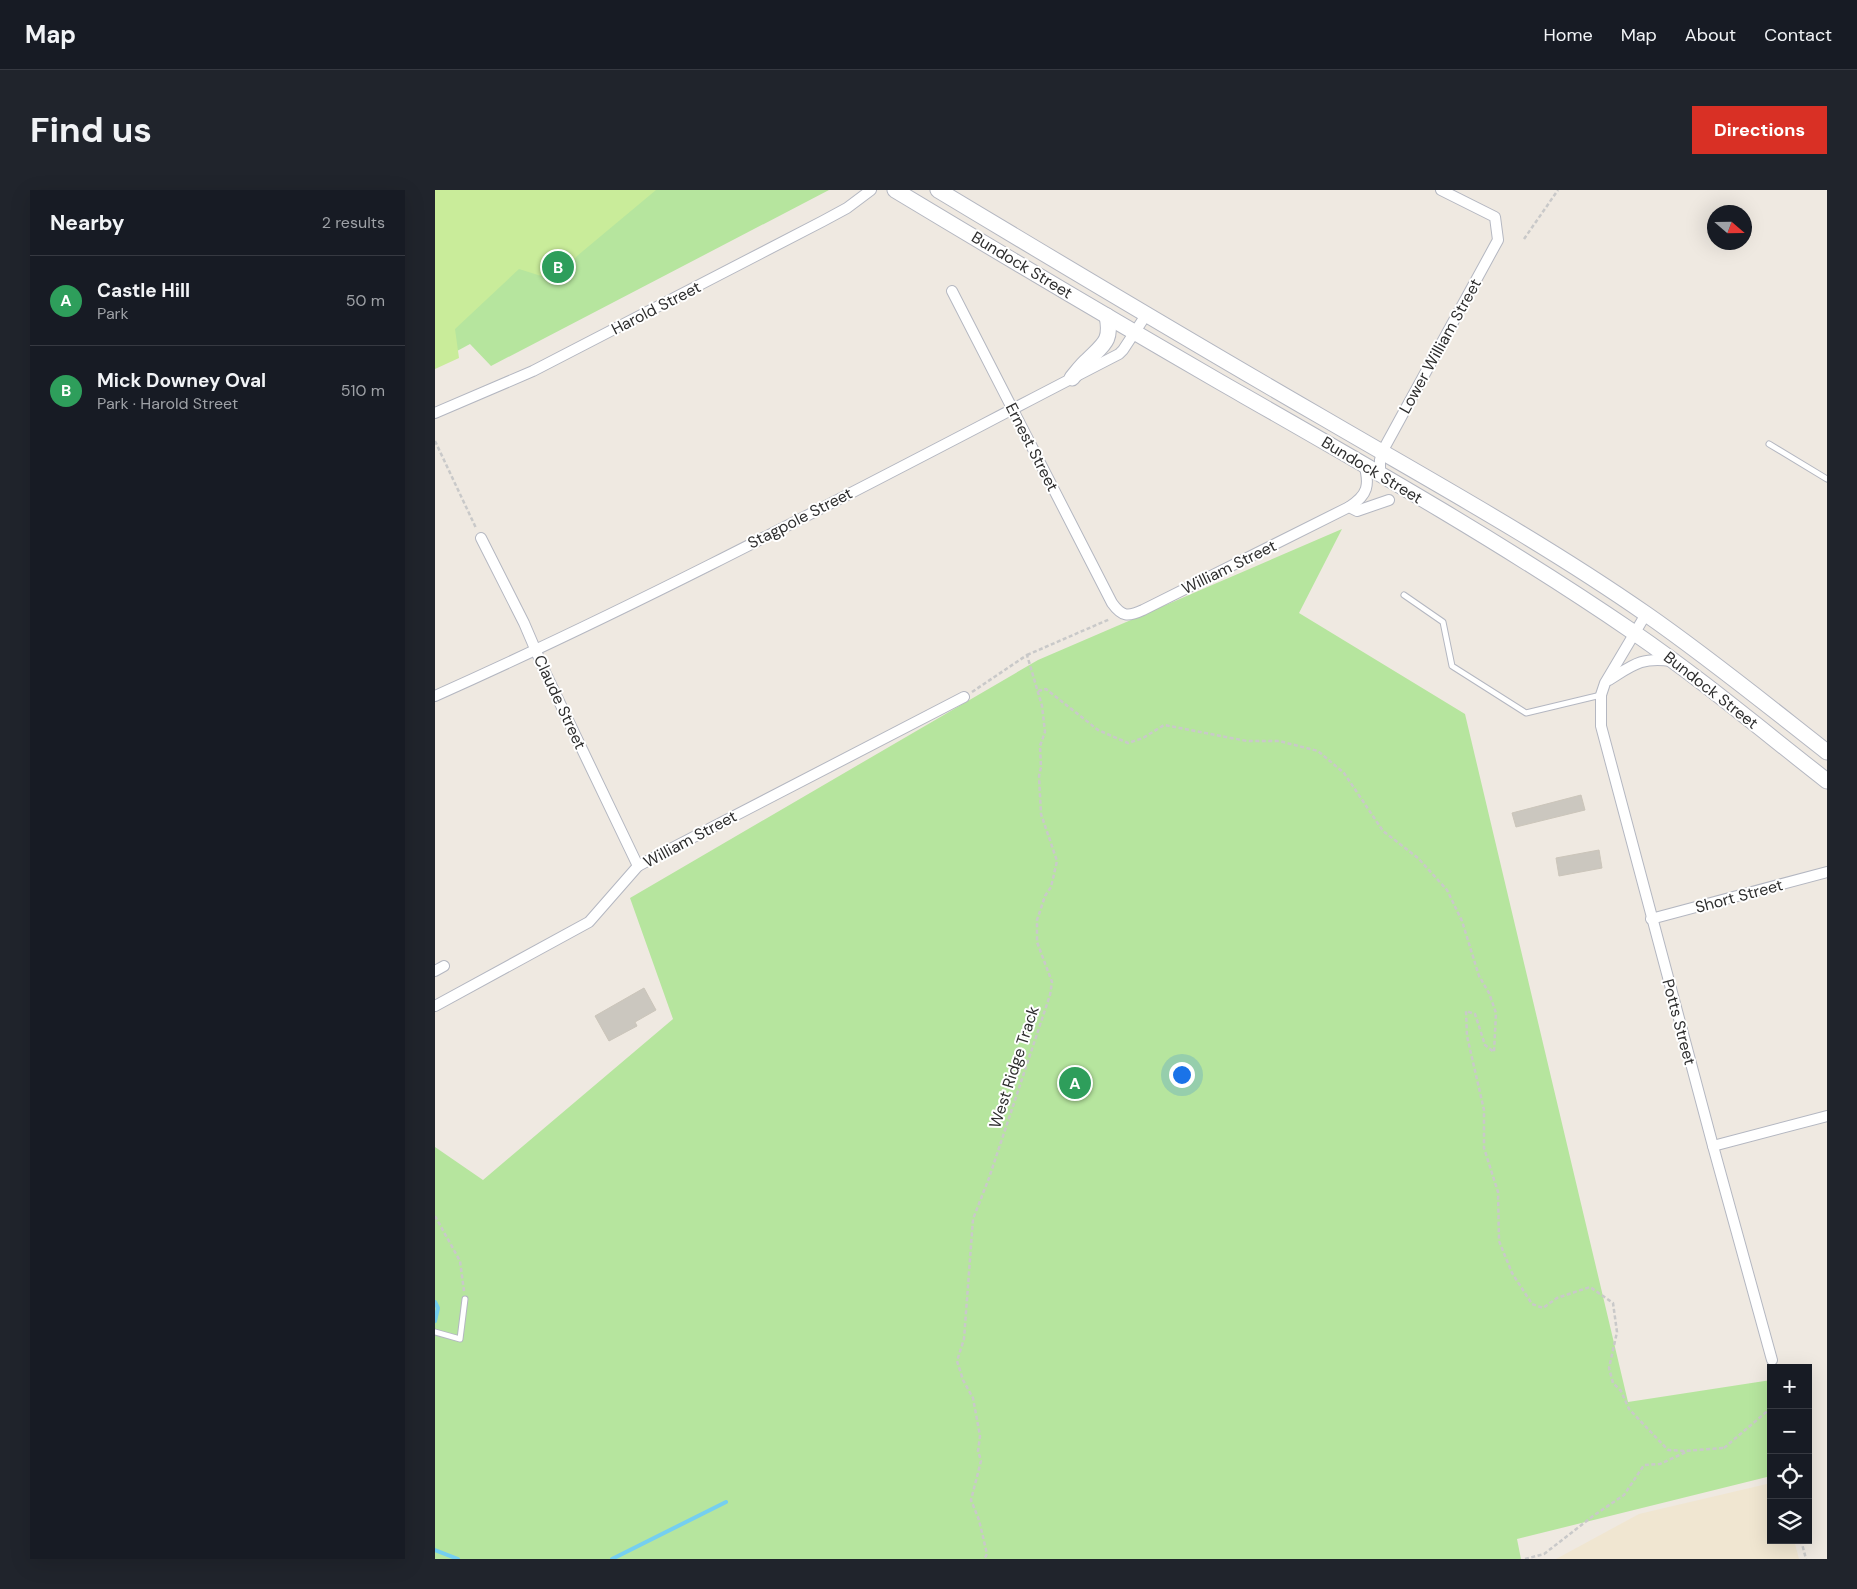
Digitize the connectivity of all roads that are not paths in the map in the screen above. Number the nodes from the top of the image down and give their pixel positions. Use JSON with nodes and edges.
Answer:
{"nodes":[{"id":1,"x":871,"y":190,"type":"edge"},
{"id":2,"x":895,"y":190,"type":"edge"},
{"id":3,"x":938,"y":190,"type":"edge"},
{"id":4,"x":1441,"y":190,"type":"edge"},
{"id":5,"x":952,"y":290,"type":"dead end"},
{"id":6,"x":1146,"y":315,"type":"junction"},
{"id":7,"x":1107,"y":316,"type":"junction"},
{"id":8,"x":1135,"y":332,"type":"junction"},
{"id":9,"x":1072,"y":378,"type":"junction"},
{"id":10,"x":1013,"y":409,"type":"junction"},
{"id":11,"x":435,"y":412,"type":"edge"},
{"id":12,"x":1769,"y":444,"type":"dead end"},
{"id":13,"x":1382,"y":452,"type":"junction"},
{"id":14,"x":1364,"y":464,"type":"junction"},
{"id":15,"x":1380,"y":474,"type":"junction"},
{"id":16,"x":1827,"y":479,"type":"edge"},
{"id":17,"x":1389,"y":500,"type":"dead end"},
{"id":18,"x":1349,"y":507,"type":"junction"},
{"id":19,"x":481,"y":538,"type":"road end"},
{"id":20,"x":1404,"y":594,"type":"dead end"},
{"id":21,"x":1646,"y":614,"type":"junction"},
{"id":22,"x":1132,"y":615,"type":"joint"},
{"id":23,"x":1635,"y":633,"type":"junction"},
{"id":24,"x":536,"y":651,"type":"junction"},
{"id":25,"x":1675,"y":662,"type":"junction"},
{"id":26,"x":1605,"y":683,"type":"junction"},
{"id":27,"x":1601,"y":695,"type":"junction"},
{"id":28,"x":435,"y":696,"type":"edge"},
{"id":29,"x":964,"y":697,"type":"road end"},
{"id":30,"x":1827,"y":752,"type":"edge"},
{"id":31,"x":1827,"y":781,"type":"edge"},
{"id":32,"x":638,"y":866,"type":"junction"},
{"id":33,"x":1827,"y":872,"type":"edge"},
{"id":34,"x":1651,"y":919,"type":"junction"},
{"id":35,"x":435,"y":1006,"type":"edge"},
{"id":36,"x":1827,"y":1116,"type":"edge"},
{"id":37,"x":1713,"y":1146,"type":"junction"},
{"id":38,"x":465,"y":1299,"type":"road end"},
{"id":39,"x":435,"y":1332,"type":"edge"},
{"id":40,"x":1772,"y":1360,"type":"dead end"}],
"edges":[{"from":1,"to":11,"type":"street","name":"Harold Street"},
{"from":2,"to":7,"type":"main road","name":"Bundock Street"},
{"from":3,"to":6,"type":"main road","name":"Bundock Street"},
{"from":4,"to":13,"type":"street","name":"Lower William Street"},
{"from":5,"to":10,"type":"street","name":"Ernest Street"},
{"from":6,"to":8,"type":"street","name":"Stagpole Street"},
{"from":6,"to":13,"type":"main road","name":"Bundock Street"},
{"from":7,"to":8,"type":"main road","name":"Bundock Street"},
{"from":7,"to":9,"type":"main road"},
{"from":8,"to":9,"type":"street","name":"Stagpole Street"},
{"from":8,"to":14,"type":"main road","name":"Bundock Street"},
{"from":9,"to":10,"type":"street","name":"Stagpole Street"},
{"from":10,"to":22,"type":"street","name":"Ernest Street"},
{"from":10,"to":24,"type":"street","name":"Stagpole Street"},
{"from":12,"to":16,"type":"lane"},
{"from":13,"to":15,"type":"street","name":"Lower William Street"},
{"from":13,"to":21,"type":"main road","name":"Bundock Street"},
{"from":14,"to":15,"type":"main road","name":"Bundock Street"},
{"from":14,"to":18,"type":"street","name":"William Street"},
{"from":15,"to":23,"type":"main road","name":"Bundock Street"},
{"from":17,"to":18,"type":"street","name":"William Street"},
{"from":18,"to":22,"type":"street","name":"William Street"},
{"from":19,"to":24,"type":"street","name":"Claude Street"},
{"from":20,"to":27,"type":"lane"},
{"from":21,"to":23,"type":"street","name":"Potts Street"},
{"from":21,"to":30,"type":"main road","name":"Bundock Street"},
{"from":23,"to":25,"type":"main road","name":"Bundock Street"},
{"from":23,"to":26,"type":"street","name":"Potts Street"},
{"from":24,"to":28,"type":"street","name":"Stagpole Street"},
{"from":24,"to":32,"type":"street","name":"Claude Street"},
{"from":25,"to":26,"type":"street"},
{"from":25,"to":31,"type":"main road","name":"Bundock Street"},
{"from":26,"to":27,"type":"street","name":"Potts Street"},
{"from":27,"to":34,"type":"street","name":"Potts Street"},
{"from":29,"to":32,"type":"street","name":"William Street"},
{"from":32,"to":35,"type":"street","name":"William Street"},
{"from":33,"to":34,"type":"street","name":"Short Street"},
{"from":34,"to":37,"type":"street","name":"Potts Street"},
{"from":36,"to":37,"type":"street"},
{"from":37,"to":40,"type":"street","name":"Potts Street"},
{"from":38,"to":39,"type":"lane"}]}
